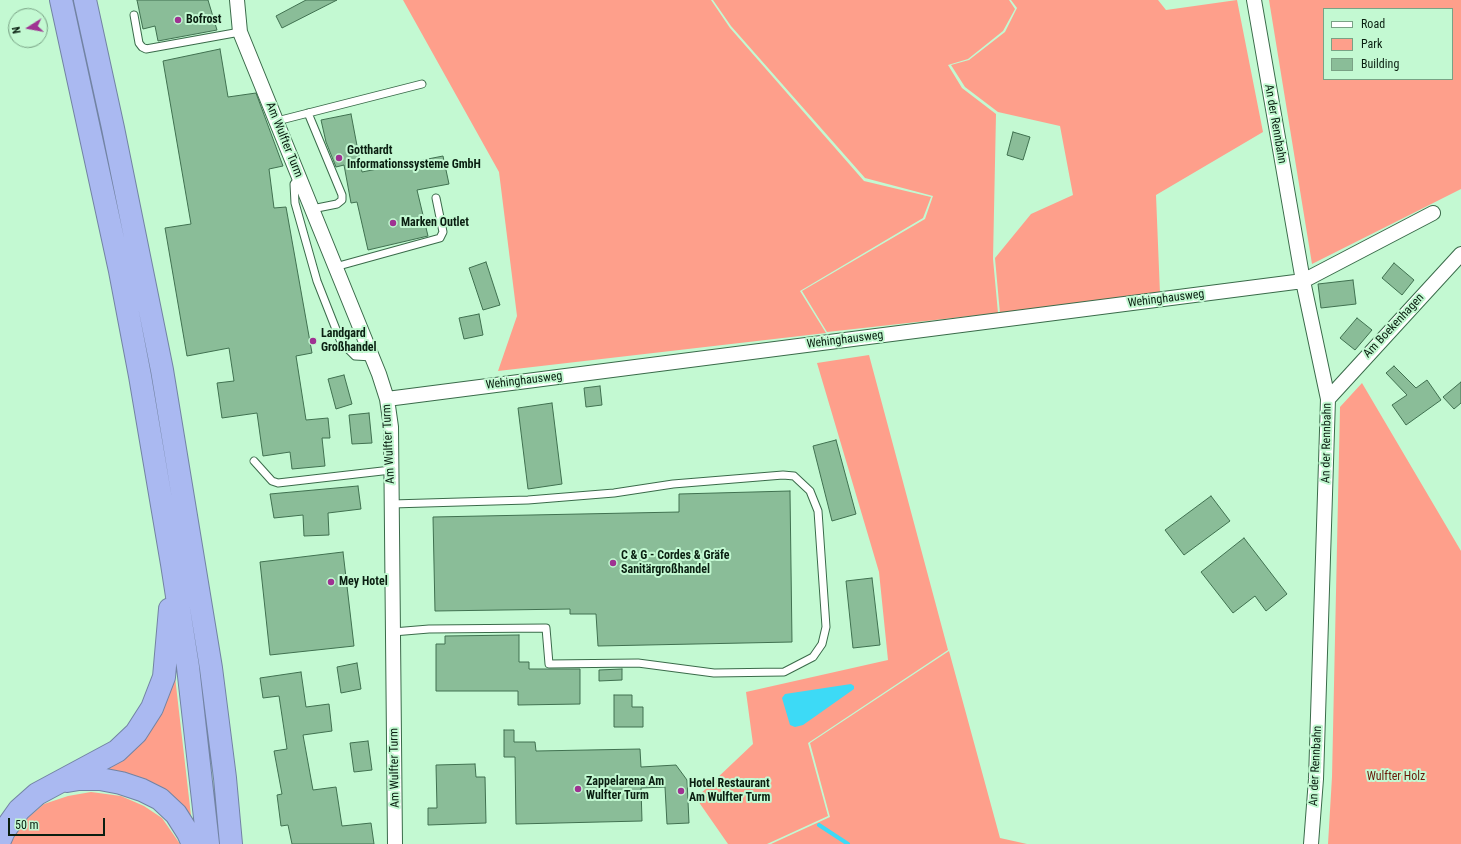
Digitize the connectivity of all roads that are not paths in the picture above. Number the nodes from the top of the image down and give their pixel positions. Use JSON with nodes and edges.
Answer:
{"nodes":[{"id":1,"x":61,"y":0,"type":"edge"},
{"id":2,"x":85,"y":0,"type":"edge"},
{"id":3,"x":237,"y":0,"type":"edge"},
{"id":4,"x":1254,"y":0,"type":"edge"},
{"id":5,"x":134,"y":15,"type":"dead end"},
{"id":6,"x":240,"y":32,"type":"junction"},
{"id":7,"x":422,"y":84,"type":"dead end"},
{"id":8,"x":308,"y":113,"type":"junction"},
{"id":9,"x":277,"y":121,"type":"junction"},
{"id":10,"x":299,"y":178,"type":"junction"},
{"id":11,"x":436,"y":198,"type":"dead end"},
{"id":12,"x":312,"y":209,"type":"junction"},
{"id":13,"x":1433,"y":213,"type":"dead end"},
{"id":14,"x":1461,"y":254,"type":"edge"},
{"id":15,"x":335,"y":267,"type":"junction"},
{"id":16,"x":1303,"y":281,"type":"junction"},
{"id":17,"x":373,"y":357,"type":"junction"},
{"id":18,"x":387,"y":399,"type":"junction"},
{"id":19,"x":1328,"y":399,"type":"junction"},
{"id":20,"x":254,"y":461,"type":"dead end"},
{"id":21,"x":392,"y":470,"type":"junction"},
{"id":22,"x":392,"y":504,"type":"junction"},
{"id":23,"x":172,"y":564,"type":"junction"},
{"id":24,"x":393,"y":632,"type":"junction"},
{"id":25,"x":58,"y":783,"type":"junction"},
{"id":26,"x":0,"y":840,"type":"edge"},
{"id":27,"x":193,"y":844,"type":"edge"},
{"id":28,"x":208,"y":844,"type":"edge"},
{"id":29,"x":231,"y":844,"type":"edge"},
{"id":30,"x":395,"y":844,"type":"edge"},
{"id":31,"x":1311,"y":844,"type":"edge"}],
"edges":[{"from":1,"to":23,"type":"highway"},
{"from":2,"to":29,"type":"highway"},
{"from":3,"to":6,"type":"street","name":"Am Wulfter Turm"},
{"from":4,"to":16,"type":"street","name":"An der Rennbahn"},
{"from":5,"to":6,"type":"lane"},
{"from":6,"to":9,"type":"street","name":"Am Wulfter Turm"},
{"from":7,"to":8,"type":"lane"},
{"from":8,"to":9,"type":"lane"},
{"from":8,"to":12,"type":"lane"},
{"from":9,"to":10,"type":"street","name":"Am Wulfter Turm"},
{"from":10,"to":12,"type":"street","name":"Am Wulfter Turm"},
{"from":10,"to":17,"type":"lane"},
{"from":11,"to":15,"type":"lane"},
{"from":12,"to":15,"type":"street","name":"Am Wulfter Turm"},
{"from":13,"to":16,"type":"street"},
{"from":14,"to":19,"type":"street","name":"Am Boekenhagen"},
{"from":15,"to":17,"type":"street","name":"Am Wulfter Turm"},
{"from":16,"to":18,"type":"street","name":"Wehinghausweg"},
{"from":16,"to":19,"type":"street","name":"An der Rennbahn"},
{"from":17,"to":18,"type":"street","name":"Am Wulfter Turm"},
{"from":18,"to":21,"type":"street","name":"Am Wulfter Turm"},
{"from":19,"to":31,"type":"street","name":"An der Rennbahn"},
{"from":20,"to":21,"type":"lane"},
{"from":21,"to":22,"type":"street","name":"Am Wulfter Turm"},
{"from":22,"to":24,"type":"street","name":"Am Wulfter Turm"},
{"from":22,"to":24,"type":"lane"},
{"from":23,"to":25,"type":"highway"},
{"from":23,"to":28,"type":"highway"},
{"from":24,"to":30,"type":"street","name":"Am Wulfter Turm"},
{"from":25,"to":26,"type":"highway"},
{"from":25,"to":27,"type":"highway"}]}
